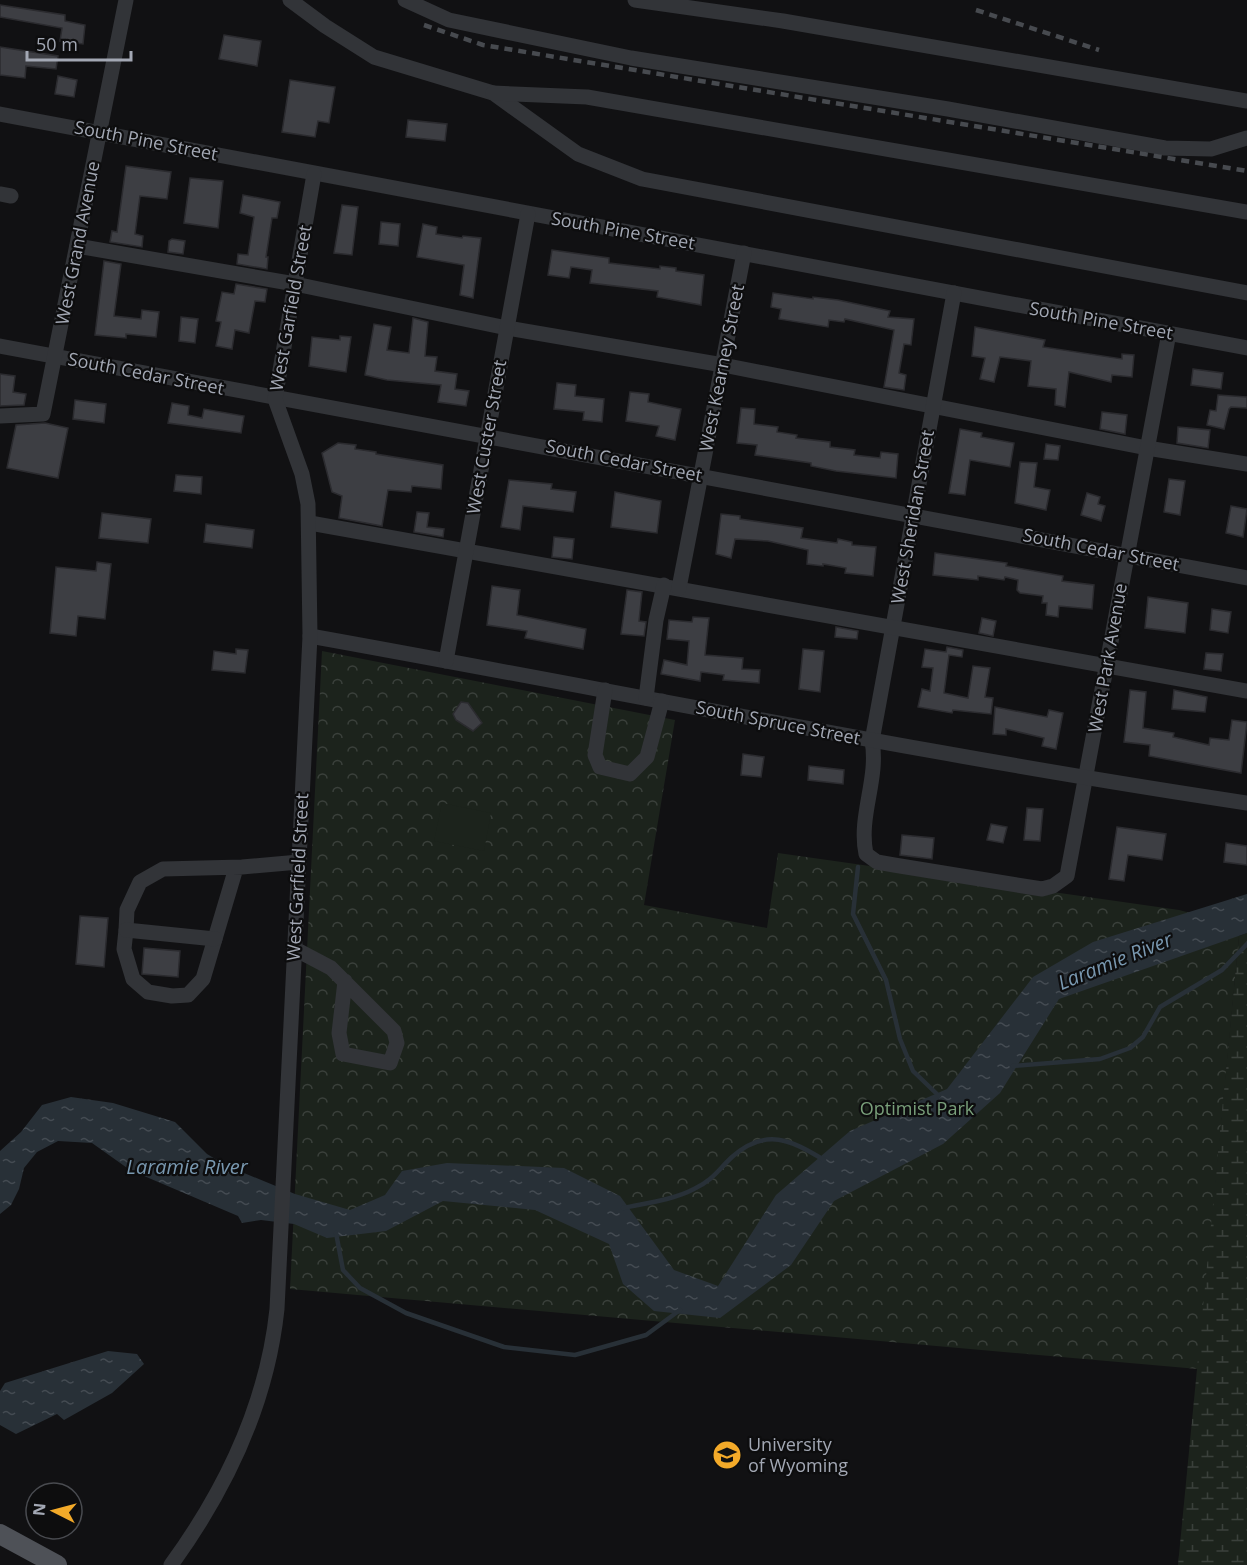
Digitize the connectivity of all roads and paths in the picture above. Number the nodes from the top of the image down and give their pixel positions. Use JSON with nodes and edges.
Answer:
{"nodes":[{"id":1,"x":124,"y":0,"type":"edge"},
{"id":2,"x":290,"y":0,"type":"edge"},
{"id":3,"x":405,"y":0,"type":"edge"},
{"id":4,"x":636,"y":0,"type":"edge"},
{"id":5,"x":493,"y":93,"type":"junction"},
{"id":6,"x":1247,"y":101,"type":"edge"},
{"id":7,"x":0,"y":114,"type":"edge"},
{"id":8,"x":99,"y":132,"type":"junction"},
{"id":9,"x":1247,"y":138,"type":"edge"},
{"id":10,"x":314,"y":174,"type":"junction"},
{"id":11,"x":1247,"y":212,"type":"edge"},
{"id":12,"x":528,"y":214,"type":"junction"},
{"id":13,"x":77,"y":246,"type":"junction"},
{"id":14,"x":744,"y":253,"type":"junction"},
{"id":15,"x":295,"y":284,"type":"junction"},
{"id":16,"x":954,"y":293,"type":"junction"},
{"id":17,"x":1247,"y":293,"type":"edge"},
{"id":18,"x":507,"y":328,"type":"junction"},
{"id":19,"x":1169,"y":333,"type":"junction"},
{"id":20,"x":0,"y":346,"type":"edge"},
{"id":21,"x":1247,"y":348,"type":"edge"},
{"id":22,"x":56,"y":356,"type":"junction"},
{"id":23,"x":723,"y":365,"type":"junction"},
{"id":24,"x":274,"y":399,"type":"junction"},
{"id":25,"x":933,"y":406,"type":"junction"},
{"id":26,"x":0,"y":416,"type":"edge"},
{"id":27,"x":487,"y":435,"type":"junction"},
{"id":28,"x":1147,"y":448,"type":"junction"},
{"id":29,"x":1247,"y":464,"type":"edge"},
{"id":30,"x":702,"y":477,"type":"junction"},
{"id":31,"x":913,"y":515,"type":"junction"},
{"id":32,"x":310,"y":523,"type":"junction"},
{"id":33,"x":466,"y":550,"type":"junction"},
{"id":34,"x":1127,"y":555,"type":"junction"},
{"id":35,"x":1247,"y":578,"type":"edge"},
{"id":36,"x":672,"y":587,"type":"junction"},
{"id":37,"x":892,"y":628,"type":"junction"},
{"id":38,"x":310,"y":636,"type":"junction"},
{"id":39,"x":446,"y":661,"type":"junction"},
{"id":40,"x":1106,"y":667,"type":"junction"},
{"id":41,"x":604,"y":690,"type":"junction"},
{"id":42,"x":1247,"y":691,"type":"edge"},
{"id":43,"x":646,"y":698,"type":"junction"},
{"id":44,"x":662,"y":701,"type":"junction"},
{"id":45,"x":872,"y":741,"type":"junction"},
{"id":46,"x":1086,"y":779,"type":"junction"},
{"id":47,"x":1247,"y":803,"type":"edge"},
{"id":48,"x":299,"y":862,"type":"junction"},
{"id":49,"x":236,"y":868,"type":"junction"},
{"id":50,"x":1067,"y":876,"type":"joint"},
{"id":51,"x":126,"y":930,"type":"junction"},
{"id":52,"x":214,"y":939,"type":"junction"},
{"id":53,"x":295,"y":948,"type":"junction"},
{"id":54,"x":345,"y":981,"type":"junction"},
{"id":55,"x":0,"y":1533,"type":"edge"},
{"id":56,"x":57,"y":1565,"type":"edge"},
{"id":57,"x":171,"y":1565,"type":"edge"}],
"edges":[{"from":1,"to":8,"type":"street","name":"West Grand Avenue"},
{"from":2,"to":5,"type":"street"},
{"from":3,"to":9,"type":"street"},
{"from":4,"to":6,"type":"street"},
{"from":5,"to":11,"type":"street"},
{"from":5,"to":17,"type":"street"},
{"from":7,"to":8,"type":"street","name":"South Pine Street"},
{"from":8,"to":10,"type":"street","name":"South Pine Street"},
{"from":8,"to":13,"type":"street","name":"West Grand Avenue"},
{"from":10,"to":12,"type":"street","name":"South Pine Street"},
{"from":10,"to":15,"type":"street","name":"West Garfield Street"},
{"from":12,"to":14,"type":"street","name":"South Pine Street"},
{"from":12,"to":18,"type":"street","name":"West Custer Street"},
{"from":13,"to":15,"type":"street"},
{"from":13,"to":22,"type":"street","name":"West Grand Avenue"},
{"from":14,"to":16,"type":"street","name":"South Pine Street"},
{"from":14,"to":23,"type":"street","name":"West Kearney Street"},
{"from":15,"to":18,"type":"street"},
{"from":15,"to":24,"type":"street","name":"West Garfield Street"},
{"from":16,"to":19,"type":"street","name":"South Pine Street"},
{"from":16,"to":25,"type":"street","name":"West Sheridan Street"},
{"from":18,"to":23,"type":"street"},
{"from":18,"to":27,"type":"street","name":"West Custer Street"},
{"from":19,"to":21,"type":"street","name":"South Pine Street"},
{"from":19,"to":28,"type":"street","name":"West Park Avenue"},
{"from":20,"to":22,"type":"street","name":"South Cedar Street"},
{"from":22,"to":24,"type":"street","name":"South Cedar Street"},
{"from":22,"to":26,"type":"street","name":"West Grand Avenue"},
{"from":23,"to":25,"type":"street"},
{"from":23,"to":30,"type":"street","name":"West Kearney Street"},
{"from":24,"to":27,"type":"street","name":"South Cedar Street"},
{"from":24,"to":32,"type":"street","name":"West Garfield Street"},
{"from":25,"to":28,"type":"street"},
{"from":25,"to":31,"type":"street","name":"West Sheridan Street"},
{"from":27,"to":30,"type":"street","name":"South Cedar Street"},
{"from":27,"to":33,"type":"street","name":"West Custer Street"},
{"from":28,"to":29,"type":"street"},
{"from":28,"to":34,"type":"street","name":"West Park Avenue"},
{"from":30,"to":31,"type":"street","name":"South Cedar Street"},
{"from":30,"to":36,"type":"street","name":"West Kearney Street"},
{"from":31,"to":34,"type":"street","name":"South Cedar Street"},
{"from":31,"to":37,"type":"street","name":"West Sheridan Street"},
{"from":32,"to":33,"type":"street"},
{"from":32,"to":38,"type":"street","name":"West Garfield Street"},
{"from":33,"to":36,"type":"street"},
{"from":33,"to":39,"type":"street","name":"West Custer Street"},
{"from":34,"to":35,"type":"street","name":"South Cedar Street"},
{"from":34,"to":40,"type":"street","name":"West Park Avenue"},
{"from":36,"to":37,"type":"street"},
{"from":36,"to":43,"type":"street","name":"West Kearney Street"},
{"from":37,"to":40,"type":"street"},
{"from":37,"to":45,"type":"street","name":"West Sheridan Street"},
{"from":38,"to":39,"type":"street","name":"South Spruce Street"},
{"from":38,"to":48,"type":"street","name":"West Garfield Street"},
{"from":39,"to":41,"type":"street","name":"South Spruce Street"},
{"from":40,"to":42,"type":"street"},
{"from":40,"to":46,"type":"street","name":"West Park Avenue"},
{"from":41,"to":43,"type":"street","name":"South Spruce Street"},
{"from":41,"to":44,"type":"street"},
{"from":43,"to":44,"type":"street","name":"South Spruce Street"},
{"from":44,"to":45,"type":"street","name":"South Spruce Street"},
{"from":45,"to":46,"type":"street","name":"South Spruce Street"},
{"from":45,"to":50,"type":"street","name":"West Sheridan Street"},
{"from":46,"to":47,"type":"street","name":"South Spruce Street"},
{"from":46,"to":50,"type":"street","name":"West Park Avenue"},
{"from":48,"to":49,"type":"street"},
{"from":48,"to":53,"type":"street","name":"West Garfield Street"},
{"from":49,"to":51,"type":"street"},
{"from":49,"to":52,"type":"street"},
{"from":51,"to":52,"type":"street"},
{"from":51,"to":52,"type":"street"},
{"from":53,"to":54,"type":"street"},
{"from":53,"to":57,"type":"street","name":"West Garfield Street"},
{"from":54,"to":54,"type":"street"},
{"from":55,"to":56,"type":"main road"}]}
